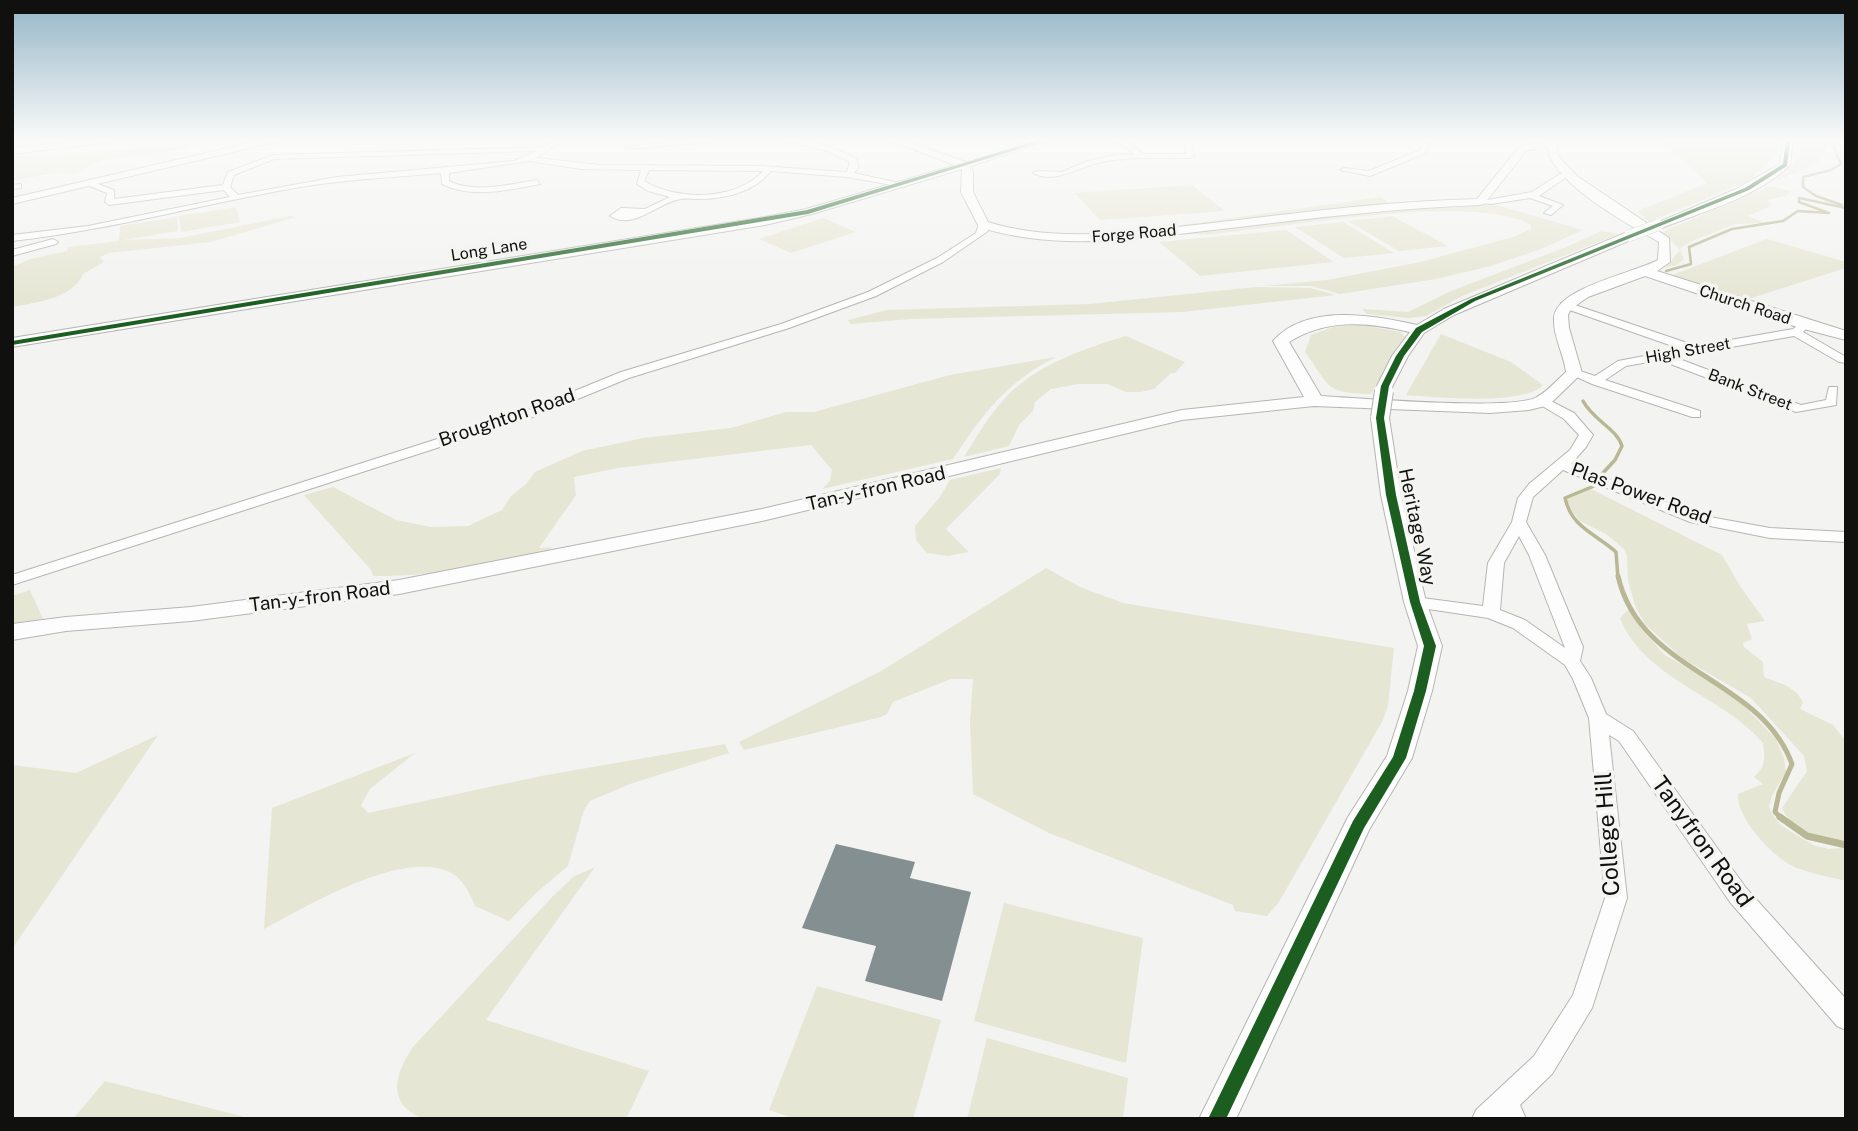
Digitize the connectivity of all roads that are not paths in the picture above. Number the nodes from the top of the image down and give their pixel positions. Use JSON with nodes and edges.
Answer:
{"nodes":[{"id":1,"x":48,"y":193,"type":"edge"},
{"id":2,"x":111,"y":193,"type":"edge"},
{"id":3,"x":181,"y":193,"type":"edge"},
{"id":4,"x":231,"y":193,"type":"edge"},
{"id":5,"x":263,"y":193,"type":"edge"},
{"id":6,"x":480,"y":193,"type":"edge"},
{"id":7,"x":660,"y":193,"type":"edge"},
{"id":8,"x":717,"y":193,"type":"edge"},
{"id":9,"x":876,"y":193,"type":"edge"},
{"id":10,"x":967,"y":193,"type":"edge"},
{"id":11,"x":1487,"y":193,"type":"edge"},
{"id":12,"x":1538,"y":193,"type":"edge"},
{"id":13,"x":1593,"y":193,"type":"edge"},
{"id":14,"x":1738,"y":193,"type":"edge"},
{"id":15,"x":1532,"y":195,"type":"junction"},
{"id":16,"x":676,"y":197,"type":"junction"},
{"id":17,"x":236,"y":198,"type":"junction"},
{"id":18,"x":489,"y":199,"type":"dead end"},
{"id":19,"x":12,"y":201,"type":"edge"},
{"id":20,"x":1480,"y":202,"type":"junction"},
{"id":21,"x":643,"y":211,"type":"dead end"},
{"id":22,"x":1548,"y":213,"type":"dead end"},
{"id":23,"x":981,"y":229,"type":"junction"},
{"id":24,"x":82,"y":231,"type":"junction"},
{"id":25,"x":12,"y":238,"type":"edge"},
{"id":26,"x":12,"y":253,"type":"edge"},
{"id":27,"x":1646,"y":272,"type":"junction"},
{"id":28,"x":1565,"y":305,"type":"junction"},
{"id":29,"x":1801,"y":328,"type":"junction"},
{"id":30,"x":1419,"y":330,"type":"junction"},
{"id":31,"x":1846,"y":336,"type":"edge"},
{"id":32,"x":12,"y":343,"type":"edge"},
{"id":33,"x":1695,"y":350,"type":"junction"},
{"id":34,"x":1660,"y":356,"type":"junction"},
{"id":35,"x":1843,"y":360,"type":"dead end"},
{"id":36,"x":1574,"y":373,"type":"junction"},
{"id":37,"x":1596,"y":380,"type":"junction"},
{"id":38,"x":1833,"y":390,"type":"dead end"},
{"id":39,"x":1314,"y":401,"type":"junction"},
{"id":40,"x":1543,"y":401,"type":"junction"},
{"id":41,"x":1696,"y":414,"type":"dead end"},
{"id":42,"x":1562,"y":465,"type":"junction"},
{"id":43,"x":1519,"y":522,"type":"junction"},
{"id":44,"x":1846,"y":537,"type":"edge"},
{"id":45,"x":12,"y":580,"type":"edge"},
{"id":46,"x":1415,"y":602,"type":"junction"},
{"id":47,"x":1492,"y":613,"type":"junction"},
{"id":48,"x":12,"y":632,"type":"edge"},
{"id":49,"x":1571,"y":661,"type":"junction"},
{"id":50,"x":1598,"y":718,"type":"junction"},
{"id":51,"x":1846,"y":1018,"type":"edge"},
{"id":52,"x":1501,"y":1113,"type":"edge"},
{"id":53,"x":1217,"y":1119,"type":"edge"}],
"edges":[{"from":1,"to":19,"type":"street"},
{"from":2,"to":3,"type":"street"},
{"from":4,"to":17,"type":"street"},
{"from":5,"to":17,"type":"street"},
{"from":6,"to":18,"type":"street"},
{"from":7,"to":16,"type":"street"},
{"from":8,"to":16,"type":"street"},
{"from":9,"to":32,"type":"street","name":"Long Lane"},
{"from":10,"to":23,"type":"street"},
{"from":11,"to":20,"type":"street"},
{"from":12,"to":15,"type":"street","name":"Forge Road"},
{"from":13,"to":27,"type":"street"},
{"from":14,"to":30,"type":"street","name":"Heritage Way","bridge":true},
{"from":15,"to":20,"type":"street","name":"Forge Road"},
{"from":15,"to":22,"type":"street"},
{"from":16,"to":21,"type":"street"},
{"from":17,"to":24,"type":"street"},
{"from":20,"to":23,"type":"street","name":"Forge Road"},
{"from":23,"to":45,"type":"street","name":"Broughton Road"},
{"from":24,"to":25,"type":"street"},
{"from":24,"to":26,"type":"street"},
{"from":27,"to":28,"type":"street"},
{"from":27,"to":29,"type":"street","name":"Church Road"},
{"from":28,"to":33,"type":"street"},
{"from":28,"to":36,"type":"street"},
{"from":29,"to":31,"type":"street","name":"Church Road"},
{"from":29,"to":33,"type":"street","name":"High Street"},
{"from":29,"to":35,"type":"street"},
{"from":30,"to":39,"type":"street"},
{"from":30,"to":46,"type":"street","name":"Heritage Way","bridge":true},
{"from":33,"to":34,"type":"street","name":"High Street"},
{"from":34,"to":37,"type":"street","name":"High Street"},
{"from":34,"to":38,"type":"street","name":"Bank Street"},
{"from":36,"to":37,"type":"street"},
{"from":36,"to":40,"type":"street"},
{"from":37,"to":41,"type":"street"},
{"from":39,"to":40,"type":"street","name":"Tan-y-fron Road"},
{"from":39,"to":48,"type":"street","name":"Tan-y-fron Road"},
{"from":40,"to":42,"type":"street"},
{"from":42,"to":43,"type":"street"},
{"from":42,"to":44,"type":"street","name":"Plas Power Road"},
{"from":43,"to":47,"type":"street"},
{"from":43,"to":49,"type":"street"},
{"from":46,"to":47,"type":"street"},
{"from":46,"to":53,"type":"street","name":"Heritage Way"},
{"from":47,"to":49,"type":"street"},
{"from":49,"to":50,"type":"street"},
{"from":50,"to":51,"type":"street","name":"Tanyfron Road"},
{"from":50,"to":52,"type":"street","name":"College Hill"}]}
